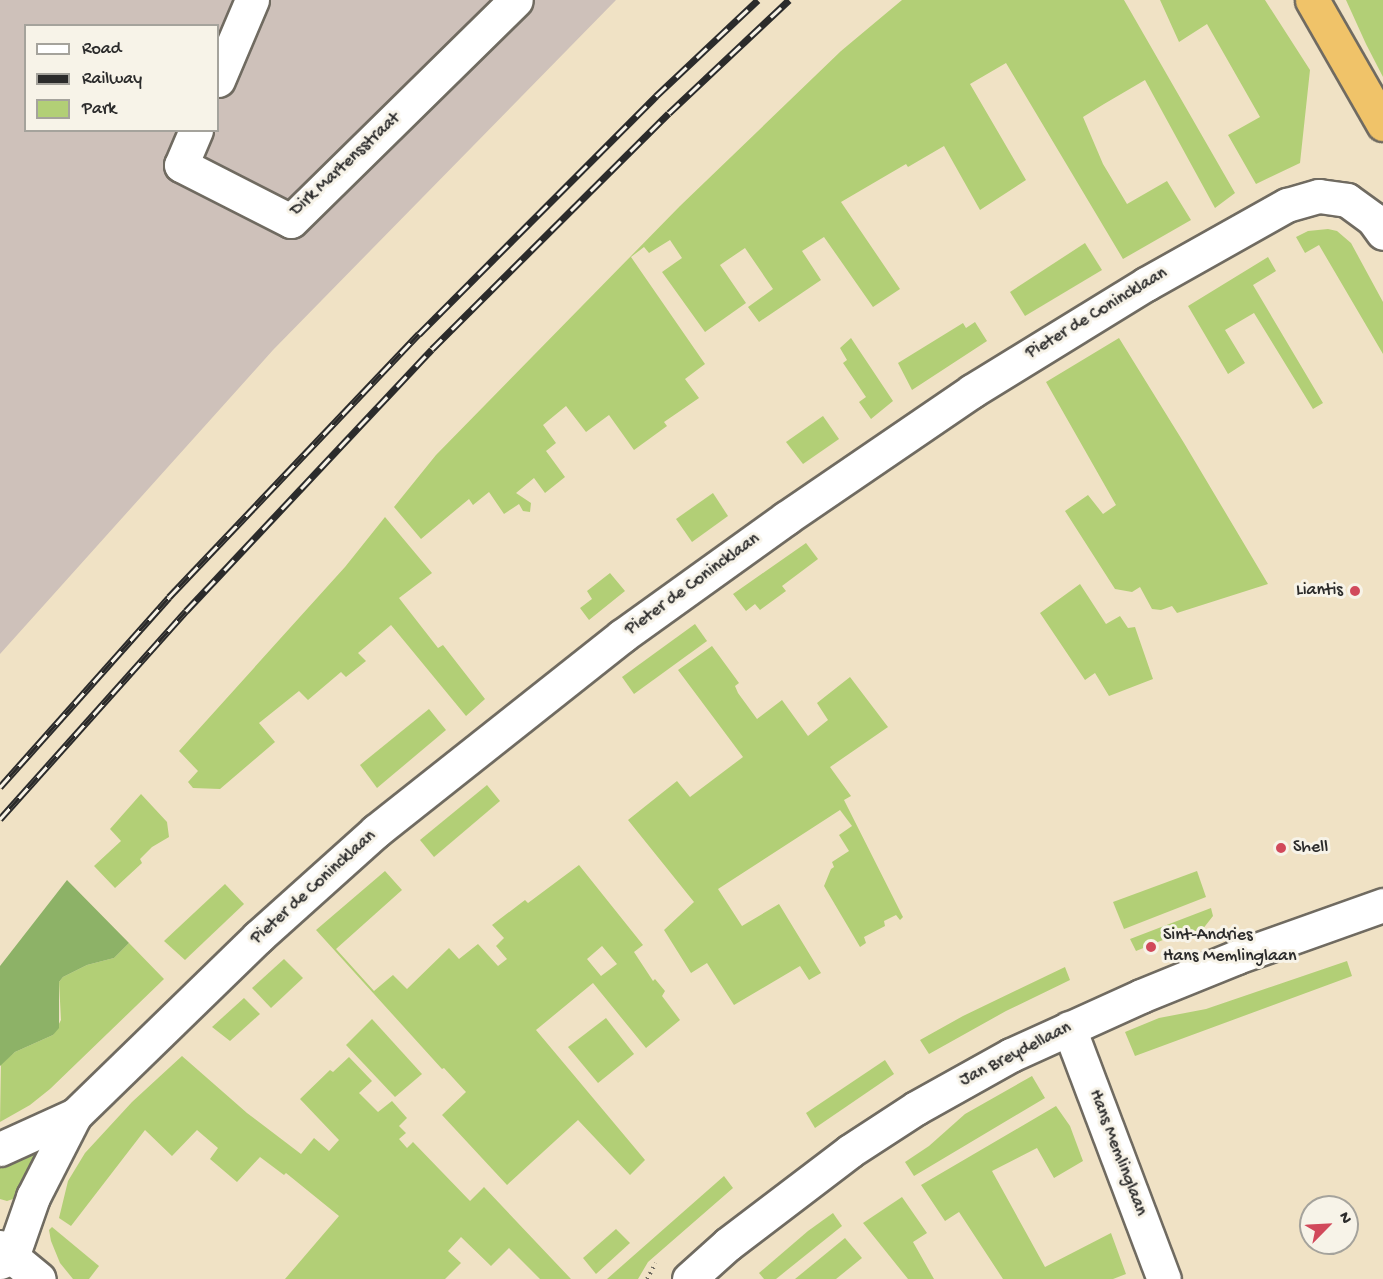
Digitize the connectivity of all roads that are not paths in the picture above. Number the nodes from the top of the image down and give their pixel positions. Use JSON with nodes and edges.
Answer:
{"nodes":[{"id":1,"x":252,"y":0,"type":"edge"},
{"id":2,"x":516,"y":0,"type":"edge"},
{"id":3,"x":1302,"y":0,"type":"edge"},
{"id":4,"x":1312,"y":0,"type":"edge"},
{"id":5,"x":1357,"y":76,"type":"junction"},
{"id":6,"x":219,"y":78,"type":"edge"},
{"id":7,"x":1383,"y":124,"type":"edge"},
{"id":8,"x":195,"y":132,"type":"edge"},
{"id":9,"x":1383,"y":232,"type":"edge"},
{"id":10,"x":1383,"y":905,"type":"edge"},
{"id":11,"x":1069,"y":1028,"type":"junction"},
{"id":12,"x":75,"y":1115,"type":"junction"},
{"id":13,"x":0,"y":1149,"type":"edge"},
{"id":14,"x":4,"y":1255,"type":"edge"},
{"id":15,"x":39,"y":1279,"type":"edge"},
{"id":16,"x":690,"y":1279,"type":"edge"},
{"id":17,"x":1164,"y":1279,"type":"edge"}],
"edges":[{"from":1,"to":6,"type":"street"},
{"from":2,"to":8,"type":"street","name":"Dirk Martensstraat"},
{"from":3,"to":5,"type":"highway"},
{"from":4,"to":5,"type":"highway"},
{"from":5,"to":7,"type":"highway"},
{"from":9,"to":12,"type":"street","name":"Pieter de Conincklaan"},
{"from":10,"to":11,"type":"street","name":"Jan Breydellaan"},
{"from":11,"to":16,"type":"street","name":"Jan Breydellaan"},
{"from":11,"to":17,"type":"street","name":"Hans Memlinglaan"},
{"from":12,"to":13,"type":"street","name":"Pieter de Conincklaan"},
{"from":12,"to":14,"type":"street","name":"Pieter de Conincklaan"},
{"from":14,"to":15,"type":"street"}]}
